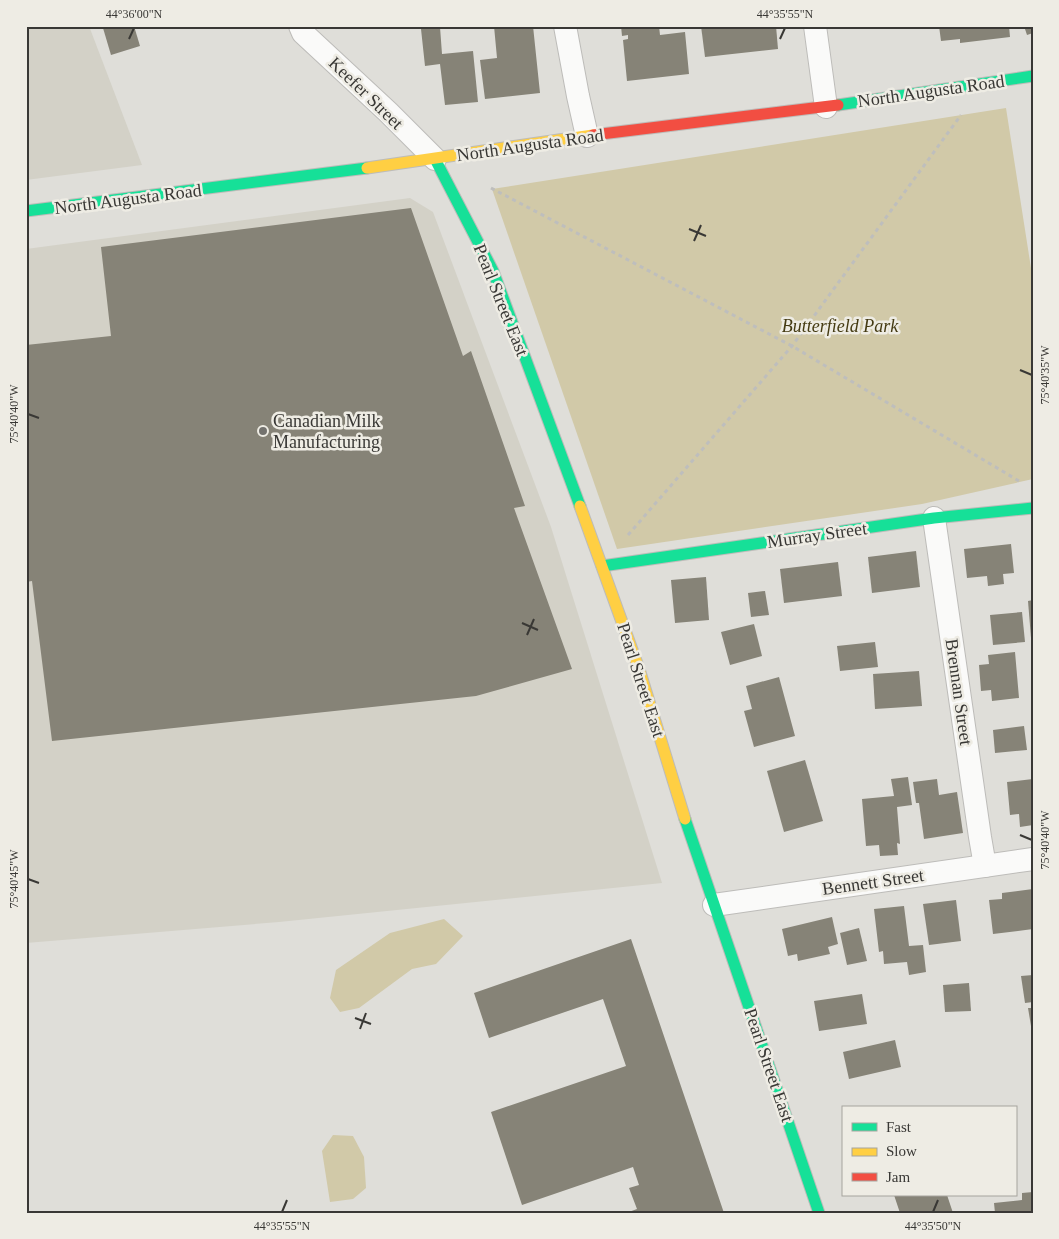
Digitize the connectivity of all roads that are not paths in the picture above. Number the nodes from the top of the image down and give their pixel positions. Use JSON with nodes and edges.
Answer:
{"nodes":[{"id":1,"x":300,"y":26,"type":"edge"},
{"id":2,"x":565,"y":26,"type":"edge"},
{"id":3,"x":815,"y":26,"type":"edge"},
{"id":4,"x":1033,"y":76,"type":"edge"},
{"id":5,"x":826,"y":107,"type":"junction"},
{"id":6,"x":587,"y":136,"type":"junction"},
{"id":7,"x":435,"y":159,"type":"junction"},
{"id":8,"x":26,"y":212,"type":"edge"},
{"id":9,"x":1033,"y":508,"type":"edge"},
{"id":10,"x":934,"y":518,"type":"junction"},
{"id":11,"x":602,"y":566,"type":"junction"},
{"id":12,"x":1033,"y":859,"type":"edge"},
{"id":13,"x":985,"y":866,"type":"junction"},
{"id":14,"x":714,"y":905,"type":"junction"},
{"id":15,"x":819,"y":1213,"type":"edge"}],
"edges":[{"from":1,"to":7,"type":"street","name":"Keefer Street"},
{"from":2,"to":6,"type":"street"},
{"from":3,"to":5,"type":"street"},
{"from":4,"to":5,"type":"street","name":"North Augusta Road"},
{"from":5,"to":6,"type":"street","name":"North Augusta Road"},
{"from":6,"to":7,"type":"street","name":"North Augusta Road"},
{"from":7,"to":8,"type":"street","name":"North Augusta Road"},
{"from":7,"to":11,"type":"street","name":"Pearl Street East"},
{"from":9,"to":10,"type":"street","name":"Murray Street"},
{"from":10,"to":11,"type":"street","name":"Murray Street"},
{"from":10,"to":13,"type":"street","name":"Brennan Street"},
{"from":11,"to":14,"type":"street","name":"Pearl Street East"},
{"from":12,"to":13,"type":"street","name":"Bennett Street"},
{"from":13,"to":14,"type":"street","name":"Bennett Street"},
{"from":14,"to":15,"type":"street","name":"Pearl Street East"}]}
